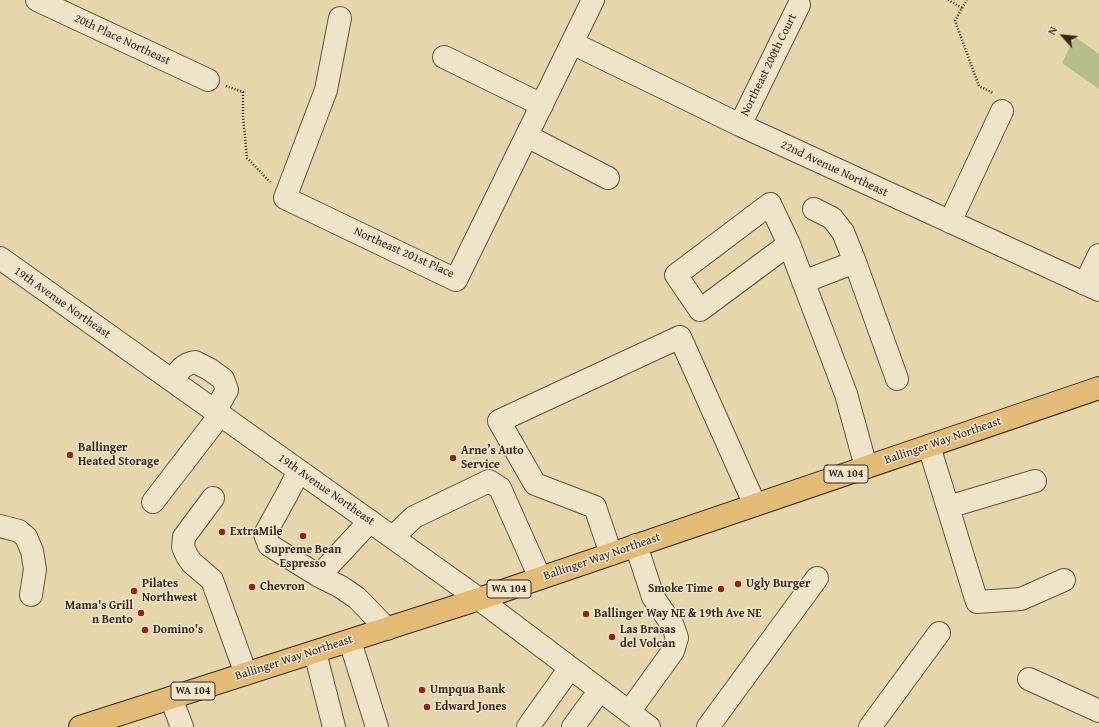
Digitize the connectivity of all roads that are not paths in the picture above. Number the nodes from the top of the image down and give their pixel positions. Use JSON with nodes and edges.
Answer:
{"nodes":[{"id":1,"x":37,"y":0,"type":"edge"},
{"id":2,"x":593,"y":0,"type":"edge"},
{"id":3,"x":798,"y":5,"type":"dead end"},
{"id":4,"x":340,"y":18,"type":"dead end"},
{"id":5,"x":572,"y":43,"type":"junction"},
{"id":6,"x":444,"y":57,"type":"dead end"},
{"id":7,"x":208,"y":80,"type":"road end"},
{"id":8,"x":542,"y":105,"type":"junction"},
{"id":9,"x":1002,"y":111,"type":"road end"},
{"id":10,"x":740,"y":125,"type":"junction"},
{"id":11,"x":527,"y":136,"type":"junction"},
{"id":12,"x":608,"y":178,"type":"dead end"},
{"id":13,"x":814,"y":209,"type":"dead end"},
{"id":14,"x":950,"y":222,"type":"junction"},
{"id":15,"x":789,"y":244,"type":"junction"},
{"id":16,"x":1099,"y":255,"type":"edge"},
{"id":17,"x":0,"y":258,"type":"edge"},
{"id":18,"x":855,"y":262,"type":"junction"},
{"id":19,"x":803,"y":282,"type":"junction"},
{"id":20,"x":1092,"y":287,"type":"edge"},
{"id":21,"x":897,"y":379,"type":"dead end"},
{"id":22,"x":173,"y":381,"type":"junction"},
{"id":23,"x":1099,"y":388,"type":"edge"},
{"id":24,"x":217,"y":413,"type":"junction"},
{"id":25,"x":928,"y":446,"type":"junction"},
{"id":26,"x":866,"y":467,"type":"junction"},
{"id":27,"x":299,"y":471,"type":"junction"},
{"id":28,"x":1035,"y":481,"type":"dead end"},
{"id":29,"x":213,"y":498,"type":"dead end"},
{"id":30,"x":153,"y":502,"type":"dead end"},
{"id":31,"x":755,"y":505,"type":"junction"},
{"id":32,"x":948,"y":508,"type":"junction"},
{"id":33,"x":370,"y":521,"type":"junction"},
{"id":34,"x":0,"y":526,"type":"edge"},
{"id":35,"x":393,"y":538,"type":"junction"},
{"id":36,"x":636,"y":545,"type":"junction"},
{"id":37,"x":611,"y":554,"type":"junction"},
{"id":38,"x":319,"y":576,"type":"junction"},
{"id":39,"x":540,"y":578,"type":"junction"},
{"id":40,"x":817,"y":578,"type":"dead end"},
{"id":41,"x":1064,"y":580,"type":"dead end"},
{"id":42,"x":31,"y":595,"type":"dead end"},
{"id":43,"x":479,"y":599,"type":"junction"},
{"id":44,"x":387,"y":629,"type":"junction"},
{"id":45,"x":940,"y":633,"type":"dead end"},
{"id":46,"x":350,"y":640,"type":"junction"},
{"id":47,"x":315,"y":652,"type":"junction"},
{"id":48,"x":570,"y":668,"type":"junction"},
{"id":49,"x":246,"y":674,"type":"junction"},
{"id":50,"x":1029,"y":679,"type":"dead end"},
{"id":51,"x":600,"y":690,"type":"junction"},
{"id":52,"x":171,"y":698,"type":"junction"},
{"id":53,"x":1099,"y":711,"type":"edge"},
{"id":54,"x":629,"y":712,"type":"junction"},
{"id":55,"x":81,"y":727,"type":"edge"},
{"id":56,"x":182,"y":727,"type":"edge"},
{"id":57,"x":334,"y":727,"type":"edge"},
{"id":58,"x":377,"y":727,"type":"edge"},
{"id":59,"x":528,"y":727,"type":"edge"},
{"id":60,"x":573,"y":727,"type":"edge"},
{"id":61,"x":649,"y":727,"type":"edge"},
{"id":62,"x":708,"y":727,"type":"edge"},
{"id":63,"x":870,"y":727,"type":"edge"}],
"edges":[{"from":1,"to":7,"type":"street","name":"20th Place Northeast"},
{"from":2,"to":5,"type":"street","name":"Northeast 201st Place"},
{"from":3,"to":10,"type":"street","name":"Northeast 200th Court"},
{"from":4,"to":11,"type":"street","name":"Northeast 201st Place"},
{"from":5,"to":8,"type":"street","name":"Northeast 201st Place"},
{"from":5,"to":10,"type":"street","name":"22nd Avenue Northeast"},
{"from":6,"to":8,"type":"street"},
{"from":8,"to":11,"type":"street","name":"Northeast 201st Place"},
{"from":9,"to":14,"type":"street"},
{"from":10,"to":14,"type":"street","name":"22nd Avenue Northeast"},
{"from":11,"to":12,"type":"street"},
{"from":13,"to":18,"type":"street"},
{"from":14,"to":20,"type":"street","name":"22nd Avenue Northeast"},
{"from":15,"to":15,"type":"street"},
{"from":15,"to":19,"type":"street"},
{"from":16,"to":20,"type":"street"},
{"from":17,"to":22,"type":"street","name":"19th Avenue Northeast"},
{"from":18,"to":19,"type":"street"},
{"from":18,"to":21,"type":"street"},
{"from":19,"to":26,"type":"street"},
{"from":22,"to":24,"type":"street","name":"19th Avenue Northeast"},
{"from":22,"to":24,"type":"street"},
{"from":23,"to":25,"type":"main road","name":"Ballinger Way Northeast","number":"WA 104"},
{"from":24,"to":27,"type":"street","name":"19th Avenue Northeast"},
{"from":24,"to":30,"type":"street"},
{"from":25,"to":26,"type":"main road","name":"Ballinger Way Northeast","number":"WA 104"},
{"from":25,"to":32,"type":"street"},
{"from":26,"to":31,"type":"main road","name":"Ballinger Way Northeast","number":"WA 104"},
{"from":27,"to":33,"type":"street","name":"19th Avenue Northeast"},
{"from":27,"to":38,"type":"street"},
{"from":28,"to":32,"type":"street"},
{"from":29,"to":49,"type":"street"},
{"from":31,"to":36,"type":"main road","name":"Ballinger Way Northeast","number":"WA 104"},
{"from":31,"to":37,"type":"street"},
{"from":32,"to":41,"type":"street"},
{"from":33,"to":35,"type":"street","name":"19th Avenue Northeast"},
{"from":33,"to":38,"type":"street"},
{"from":34,"to":42,"type":"street"},
{"from":35,"to":39,"type":"street"},
{"from":35,"to":43,"type":"street","name":"19th Avenue Northeast"},
{"from":36,"to":37,"type":"main road","name":"Ballinger Way Northeast","number":"WA 104"},
{"from":36,"to":54,"type":"street"},
{"from":37,"to":39,"type":"main road","name":"Ballinger Way Northeast","number":"WA 104"},
{"from":38,"to":44,"type":"street"},
{"from":39,"to":43,"type":"main road","name":"Ballinger Way Northeast","number":"WA 104"},
{"from":40,"to":62,"type":"street"},
{"from":43,"to":44,"type":"main road","name":"Ballinger Way Northeast","number":"WA 104"},
{"from":43,"to":48,"type":"street","name":"19th Avenue Northeast"},
{"from":44,"to":46,"type":"main road","name":"Ballinger Way Northeast","number":"WA 104"},
{"from":45,"to":63,"type":"street"},
{"from":46,"to":47,"type":"main road","name":"Ballinger Way Northeast","number":"WA 104"},
{"from":46,"to":58,"type":"street"},
{"from":47,"to":49,"type":"main road","name":"Ballinger Way Northeast","number":"WA 104"},
{"from":47,"to":57,"type":"street"},
{"from":48,"to":51,"type":"street","name":"19th Avenue Northeast"},
{"from":48,"to":59,"type":"street"},
{"from":49,"to":52,"type":"main road","name":"Ballinger Way Northeast","number":"WA 104"},
{"from":50,"to":53,"type":"street"},
{"from":51,"to":54,"type":"street","name":"19th Avenue Northeast"},
{"from":51,"to":60,"type":"street"},
{"from":52,"to":55,"type":"main road","name":"Ballinger Way Northeast","number":"WA 104"},
{"from":52,"to":56,"type":"street"},
{"from":54,"to":61,"type":"street","name":"19th Avenue Northeast"}]}
